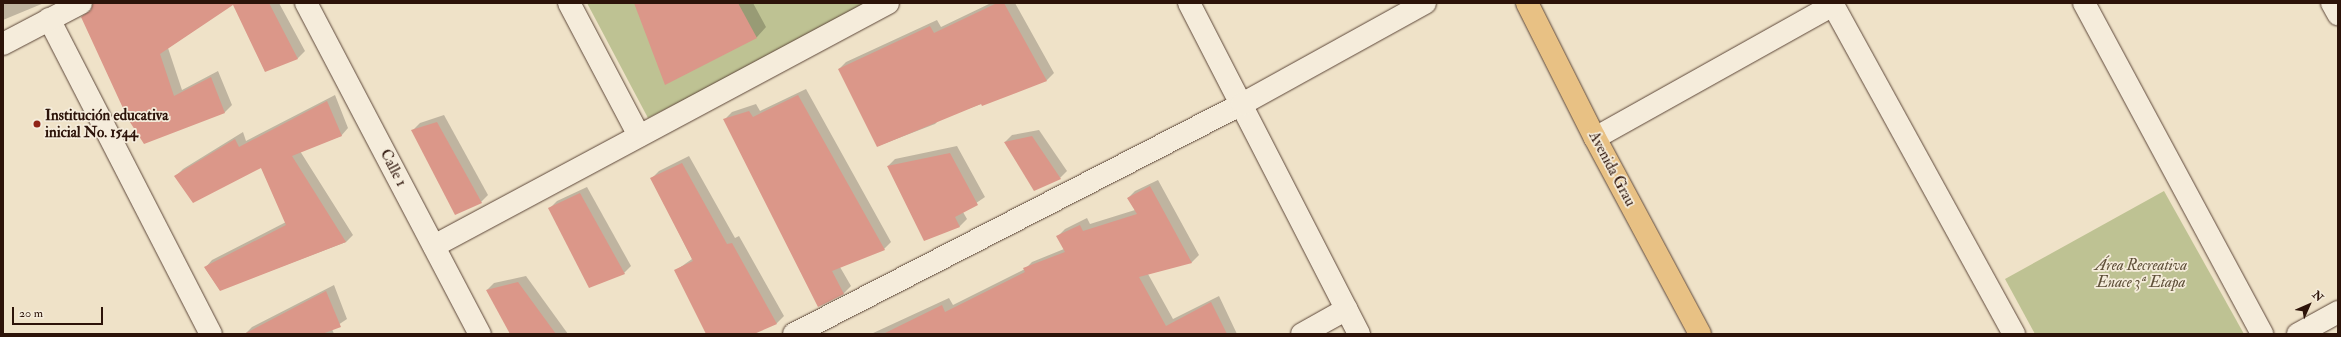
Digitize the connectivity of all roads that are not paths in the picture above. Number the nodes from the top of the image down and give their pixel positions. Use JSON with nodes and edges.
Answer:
{"nodes":[{"id":1,"x":80,"y":3,"type":"edge"},
{"id":2,"x":306,"y":3,"type":"edge"},
{"id":3,"x":569,"y":3,"type":"edge"},
{"id":4,"x":888,"y":3,"type":"edge"},
{"id":5,"x":1189,"y":3,"type":"edge"},
{"id":6,"x":1425,"y":3,"type":"edge"},
{"id":7,"x":1527,"y":3,"type":"edge"},
{"id":8,"x":2084,"y":3,"type":"edge"},
{"id":9,"x":2332,"y":3,"type":"edge"},
{"id":10,"x":1832,"y":4,"type":"edge"},
{"id":11,"x":2338,"y":14,"type":"edge"},
{"id":12,"x":49,"y":20,"type":"junction"},
{"id":13,"x":3,"y":44,"type":"edge"},
{"id":14,"x":1242,"y":104,"type":"junction"},
{"id":15,"x":638,"y":136,"type":"junction"},
{"id":16,"x":1595,"y":138,"type":"junction"},
{"id":17,"x":434,"y":246,"type":"junction"},
{"id":18,"x":1347,"y":309,"type":"junction"},
{"id":19,"x":2338,"y":312,"type":"edge"},
{"id":20,"x":211,"y":334,"type":"edge"},
{"id":21,"x":480,"y":334,"type":"edge"},
{"id":22,"x":794,"y":334,"type":"edge"},
{"id":23,"x":1302,"y":334,"type":"edge"},
{"id":24,"x":1359,"y":334,"type":"edge"},
{"id":25,"x":1700,"y":334,"type":"edge"},
{"id":26,"x":2014,"y":334,"type":"edge"},
{"id":27,"x":2262,"y":334,"type":"edge"},
{"id":28,"x":2298,"y":334,"type":"edge"}],
"edges":[{"from":1,"to":12,"type":"street"},
{"from":2,"to":17,"type":"street","name":"Calle 1"},
{"from":3,"to":15,"type":"street"},
{"from":4,"to":15,"type":"street"},
{"from":5,"to":14,"type":"street"},
{"from":6,"to":14,"type":"street"},
{"from":7,"to":16,"type":"main road","name":"Avenida Grau"},
{"from":8,"to":27,"type":"street"},
{"from":9,"to":11,"type":"street"},
{"from":10,"to":16,"type":"street"},
{"from":10,"to":26,"type":"street"},
{"from":12,"to":13,"type":"street"},
{"from":12,"to":20,"type":"street"},
{"from":14,"to":18,"type":"street"},
{"from":14,"to":22,"type":"street"},
{"from":15,"to":17,"type":"street"},
{"from":16,"to":25,"type":"main road","name":"Avenida Grau"},
{"from":17,"to":21,"type":"street","name":"Calle 1"},
{"from":18,"to":23,"type":"street"},
{"from":18,"to":24,"type":"street"},
{"from":19,"to":28,"type":"street"}]}
